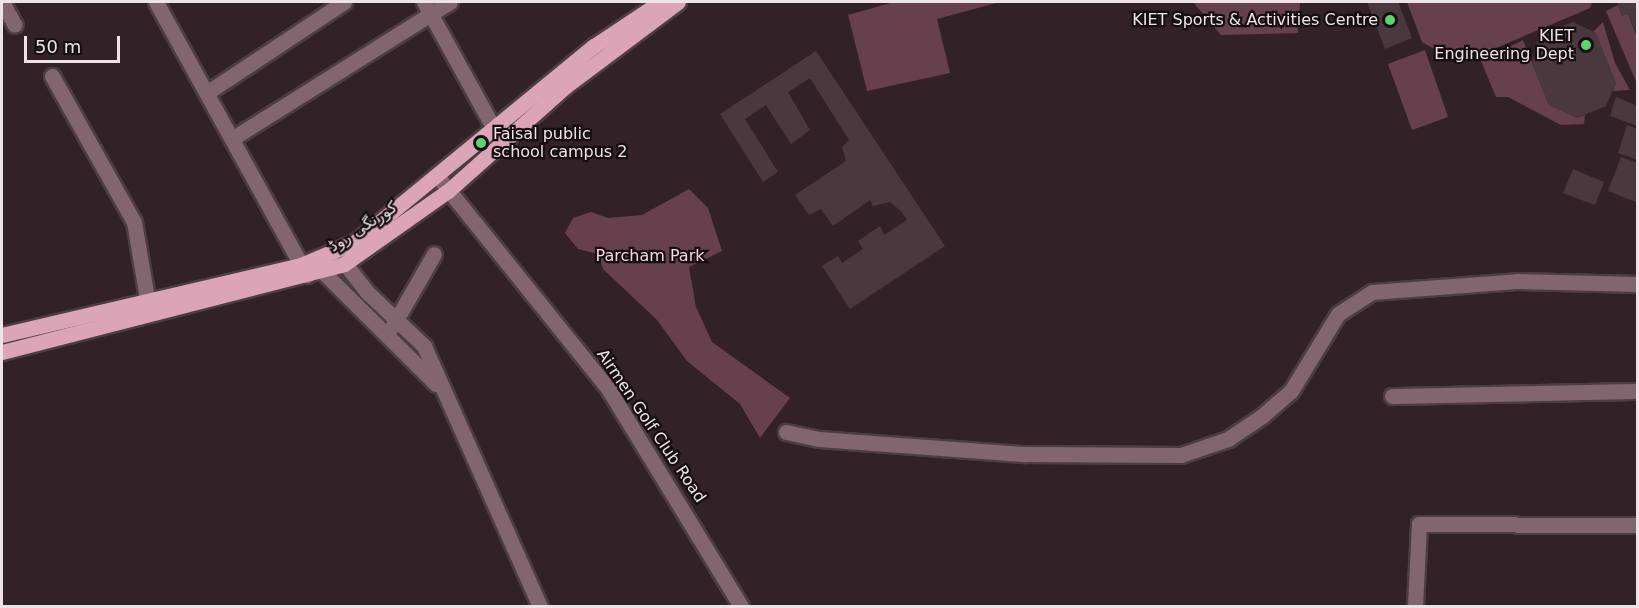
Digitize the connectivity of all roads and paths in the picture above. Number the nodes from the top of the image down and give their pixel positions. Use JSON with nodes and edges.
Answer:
{"nodes":[{"id":1,"x":2,"y":2,"type":"edge"},
{"id":2,"x":156,"y":2,"type":"edge"},
{"id":3,"x":344,"y":2,"type":"edge"},
{"id":4,"x":450,"y":2,"type":"edge"},
{"id":5,"x":660,"y":2,"type":"edge"},
{"id":6,"x":678,"y":2,"type":"edge"},
{"id":7,"x":427,"y":7,"type":"edge"},
{"id":8,"x":15,"y":25,"type":"dead end"},
{"id":9,"x":52,"y":76,"type":"dead end"},
{"id":10,"x":208,"y":92,"type":"junction"},
{"id":11,"x":494,"y":129,"type":"junction"},
{"id":12,"x":233,"y":138,"type":"junction"},
{"id":13,"x":435,"y":179,"type":"junction"},
{"id":14,"x":444,"y":194,"type":"junction"},
{"id":15,"x":335,"y":251,"type":"junction"},
{"id":16,"x":434,"y":254,"type":"dead end"},
{"id":17,"x":344,"y":264,"type":"junction"},
{"id":18,"x":310,"y":268,"type":"junction"},
{"id":19,"x":1638,"y":284,"type":"edge"},
{"id":20,"x":147,"y":298,"type":"junction"},
{"id":21,"x":393,"y":326,"type":"junction"},
{"id":22,"x":2,"y":335,"type":"edge"},
{"id":23,"x":2,"y":352,"type":"edge"},
{"id":24,"x":1638,"y":391,"type":"edge"},
{"id":25,"x":1392,"y":396,"type":"dead end"},
{"id":26,"x":786,"y":432,"type":"dead end"},
{"id":27,"x":1638,"y":525,"type":"edge"},
{"id":28,"x":540,"y":606,"type":"edge"},
{"id":29,"x":730,"y":606,"type":"edge"},
{"id":30,"x":741,"y":606,"type":"edge"},
{"id":31,"x":1416,"y":606,"type":"edge"}],
"edges":[{"from":1,"to":8,"type":"street"},
{"from":2,"to":10,"type":"street"},
{"from":3,"to":10,"type":"street"},
{"from":4,"to":7,"type":"street"},
{"from":5,"to":11,"type":"main road","name":"کورنگی روڈ"},
{"from":6,"to":14,"type":"main road","name":"کورنگی روڈ"},
{"from":7,"to":11,"type":"street"},
{"from":7,"to":12,"type":"street"},
{"from":9,"to":20,"type":"street"},
{"from":10,"to":12,"type":"street"},
{"from":11,"to":13,"type":"main road","name":"کورنگی روڈ"},
{"from":12,"to":18,"type":"street"},
{"from":13,"to":14,"type":"street"},
{"from":13,"to":15,"type":"main road","name":"کورنگی روڈ"},
{"from":14,"to":17,"type":"main road","name":"کورنگی روڈ"},
{"from":14,"to":29,"type":"street","name":"Airmen Golf Club Road"},
{"from":14,"to":30,"type":"street","name":"Airmen Golf Club Road"},
{"from":15,"to":17,"type":"street"},
{"from":15,"to":18,"type":"main road","name":"کورنگی روڈ"},
{"from":16,"to":21,"type":"street"},
{"from":17,"to":18,"type":"main road","name":"کورنگی روڈ"},
{"from":17,"to":21,"type":"street"},
{"from":18,"to":20,"type":"main road","name":"کورنگی روڈ"},
{"from":18,"to":21,"type":"street"},
{"from":18,"to":23,"type":"main road","name":"کورنگی روڈ"},
{"from":19,"to":26,"type":"street"},
{"from":20,"to":22,"type":"main road","name":"کورنگی روڈ"},
{"from":21,"to":28,"type":"street"},
{"from":24,"to":25,"type":"street"},
{"from":27,"to":31,"type":"street"}]}
